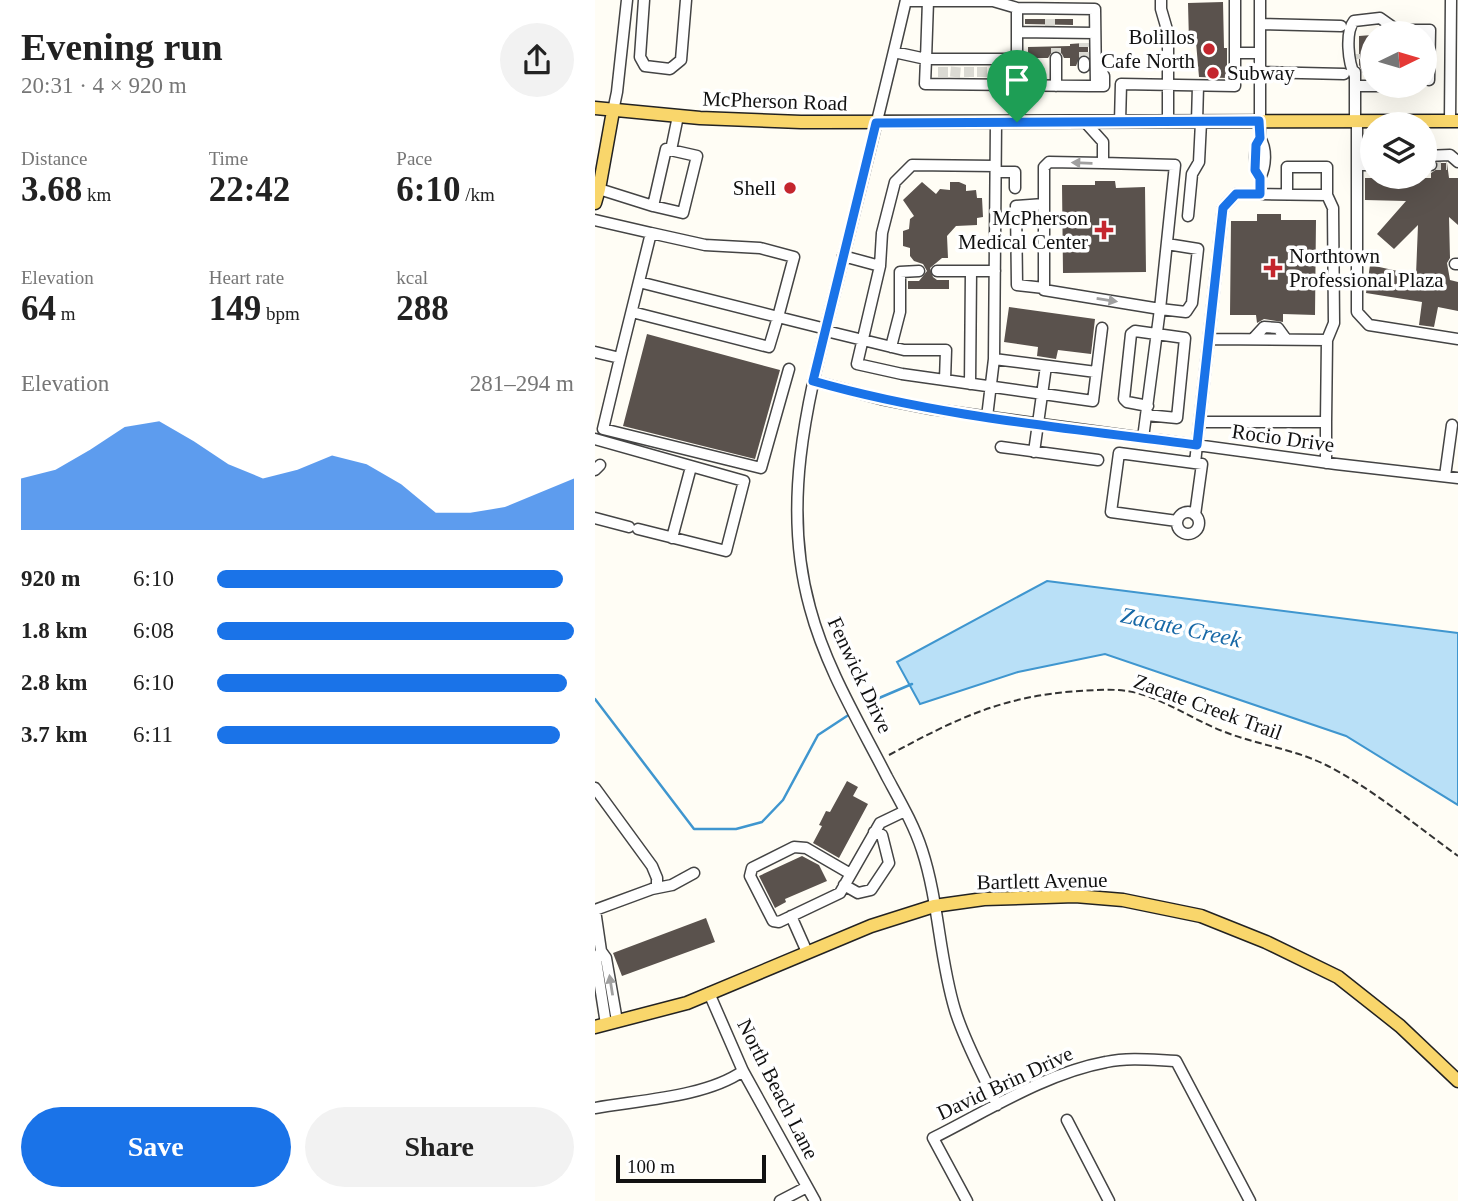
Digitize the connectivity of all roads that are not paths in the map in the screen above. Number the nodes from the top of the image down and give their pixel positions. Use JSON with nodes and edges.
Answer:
{"nodes":[{"id":1,"x":627,"y":0,"type":"edge"},
{"id":2,"x":645,"y":0,"type":"edge"},
{"id":3,"x":686,"y":0,"type":"edge"},
{"id":4,"x":1161,"y":0,"type":"edge"},
{"id":5,"x":1235,"y":0,"type":"edge"},
{"id":6,"x":1260,"y":0,"type":"edge"},
{"id":7,"x":1451,"y":0,"type":"edge"},
{"id":8,"x":906,"y":1,"type":"edge"},
{"id":9,"x":928,"y":1,"type":"edge"},
{"id":10,"x":1017,"y":9,"type":"junction"},
{"id":11,"x":1384,"y":21,"type":"edge"},
{"id":12,"x":1051,"y":24,"type":"junction"},
{"id":13,"x":1260,"y":24,"type":"junction"},
{"id":14,"x":1360,"y":25,"type":"edge"},
{"id":15,"x":1341,"y":26,"type":"dead end"},
{"id":16,"x":1017,"y":32,"type":"junction"},
{"id":17,"x":1088,"y":37,"type":"junction"},
{"id":18,"x":894,"y":52,"type":"junction"},
{"id":19,"x":1235,"y":52,"type":"junction"},
{"id":20,"x":1259,"y":53,"type":"junction"},
{"id":21,"x":926,"y":58,"type":"junction"},
{"id":22,"x":1017,"y":59,"type":"junction"},
{"id":23,"x":1454,"y":68,"type":"edge"},
{"id":24,"x":943,"y":71,"type":"junction"},
{"id":25,"x":955,"y":72,"type":"junction"},
{"id":26,"x":969,"y":72,"type":"junction"},
{"id":27,"x":982,"y":72,"type":"junction"},
{"id":28,"x":997,"y":72,"type":"junction"},
{"id":29,"x":1259,"y":72,"type":"junction"},
{"id":30,"x":1351,"y":79,"type":"junction"},
{"id":31,"x":1437,"y":80,"type":"edge"},
{"id":32,"x":1360,"y":81,"type":"edge"},
{"id":33,"x":1450,"y":81,"type":"junction"},
{"id":34,"x":1017,"y":85,"type":"junction"},
{"id":35,"x":1168,"y":85,"type":"junction"},
{"id":36,"x":1056,"y":86,"type":"junction"},
{"id":37,"x":1198,"y":86,"type":"junction"},
{"id":38,"x":595,"y":108,"type":"edge"},
{"id":39,"x":613,"y":111,"type":"junction"},
{"id":40,"x":677,"y":116,"type":"junction"},
{"id":41,"x":1259,"y":121,"type":"junction"},
{"id":42,"x":1356,"y":121,"type":"junction"},
{"id":43,"x":1454,"y":121,"type":"edge"},
{"id":44,"x":996,"y":122,"type":"junction"},
{"id":45,"x":1017,"y":122,"type":"junction"},
{"id":46,"x":1085,"y":122,"type":"junction"},
{"id":47,"x":1120,"y":122,"type":"junction"},
{"id":48,"x":1168,"y":122,"type":"junction"},
{"id":49,"x":1199,"y":122,"type":"junction"},
{"id":50,"x":876,"y":123,"type":"junction"},
{"id":51,"x":671,"y":150,"type":"junction"},
{"id":52,"x":1437,"y":159,"type":"tunnel mouth"},
{"id":53,"x":1015,"y":160,"type":"dead end"},
{"id":54,"x":1103,"y":163,"type":"junction"},
{"id":55,"x":1454,"y":164,"type":"edge"},
{"id":56,"x":1357,"y":165,"type":"joint"},
{"id":57,"x":995,"y":169,"type":"junction"},
{"id":58,"x":1015,"y":172,"type":"junction"},
{"id":59,"x":1015,"y":188,"type":"dead end"},
{"id":60,"x":600,"y":189,"type":"junction"},
{"id":61,"x":1260,"y":194,"type":"junction"},
{"id":62,"x":1287,"y":194,"type":"junction"},
{"id":63,"x":1327,"y":195,"type":"junction"},
{"id":64,"x":595,"y":203,"type":"edge"},
{"id":65,"x":1044,"y":204,"type":"junction"},
{"id":66,"x":658,"y":207,"type":"junction"},
{"id":67,"x":1188,"y":216,"type":"dead end"},
{"id":68,"x":595,"y":220,"type":"edge"},
{"id":69,"x":651,"y":233,"type":"junction"},
{"id":70,"x":1167,"y":244,"type":"junction"},
{"id":71,"x":843,"y":256,"type":"junction"},
{"id":72,"x":880,"y":266,"type":"junction"},
{"id":73,"x":919,"y":271,"type":"dead end"},
{"id":74,"x":937,"y":271,"type":"dead end"},
{"id":75,"x":971,"y":271,"type":"junction"},
{"id":76,"x":995,"y":271,"type":"junction"},
{"id":77,"x":639,"y":282,"type":"junction"},
{"id":78,"x":1044,"y":288,"type":"junction"},
{"id":79,"x":1160,"y":309,"type":"junction"},
{"id":80,"x":632,"y":312,"type":"junction"},
{"id":81,"x":778,"y":317,"type":"junction"},
{"id":82,"x":1102,"y":328,"type":"dead end"},
{"id":83,"x":826,"y":330,"type":"junction"},
{"id":84,"x":1157,"y":335,"type":"junction"},
{"id":85,"x":1209,"y":339,"type":"junction"},
{"id":86,"x":1458,"y":339,"type":"edge"},
{"id":87,"x":862,"y":340,"type":"junction"},
{"id":88,"x":1327,"y":340,"type":"junction"},
{"id":89,"x":891,"y":346,"type":"junction"},
{"id":90,"x":595,"y":352,"type":"edge"},
{"id":91,"x":620,"y":358,"type":"junction"},
{"id":92,"x":994,"y":359,"type":"junction"},
{"id":93,"x":1046,"y":366,"type":"junction"},
{"id":94,"x":789,"y":369,"type":"dead end"},
{"id":95,"x":1096,"y":372,"type":"junction"},
{"id":96,"x":944,"y":380,"type":"junction"},
{"id":97,"x":813,"y":381,"type":"junction"},
{"id":98,"x":970,"y":384,"type":"junction"},
{"id":99,"x":991,"y":387,"type":"junction"},
{"id":100,"x":1042,"y":394,"type":"junction"},
{"id":101,"x":1147,"y":410,"type":"junction"},
{"id":102,"x":987,"y":417,"type":"junction"},
{"id":103,"x":1200,"y":422,"type":"junction"},
{"id":104,"x":1326,"y":422,"type":"junction"},
{"id":105,"x":1037,"y":424,"type":"junction"},
{"id":106,"x":1452,"y":425,"type":"dead end"},
{"id":107,"x":599,"y":428,"type":"edge"},
{"id":108,"x":1143,"y":438,"type":"junction"},
{"id":109,"x":600,"y":441,"type":"edge"},
{"id":110,"x":1197,"y":445,"type":"junction"},
{"id":111,"x":1001,"y":447,"type":"dead end"},
{"id":112,"x":1034,"y":452,"type":"junction"},
{"id":113,"x":1098,"y":460,"type":"dead end"},
{"id":114,"x":599,"y":463,"type":"edge"},
{"id":115,"x":1195,"y":463,"type":"junction"},
{"id":116,"x":1326,"y":463,"type":"junction"},
{"id":117,"x":691,"y":467,"type":"junction"},
{"id":118,"x":1445,"y":476,"type":"junction"},
{"id":119,"x":1458,"y":478,"type":"edge"},
{"id":120,"x":1195,"y":515,"type":"junction"},
{"id":121,"x":595,"y":518,"type":"edge"},
{"id":122,"x":1177,"y":521,"type":"junction"},
{"id":123,"x":618,"y":524,"type":"junction"},
{"id":124,"x":638,"y":529,"type":"junction"},
{"id":125,"x":672,"y":538,"type":"junction"},
{"id":126,"x":595,"y":788,"type":"edge"},
{"id":127,"x":905,"y":811,"type":"junction"},
{"id":128,"x":874,"y":832,"type":"junction"},
{"id":129,"x":694,"y":873,"type":"dead end"},
{"id":130,"x":849,"y":873,"type":"junction"},
{"id":131,"x":843,"y":885,"type":"junction"},
{"id":132,"x":652,"y":889,"type":"junction"},
{"id":133,"x":934,"y":906,"type":"junction"},
{"id":134,"x":595,"y":910,"type":"edge"},
{"id":135,"x":791,"y":916,"type":"junction"},
{"id":136,"x":601,"y":951,"type":"junction"},
{"id":137,"x":807,"y":951,"type":"junction"},
{"id":138,"x":709,"y":993,"type":"junction"},
{"id":139,"x":598,"y":997,"type":"edge"},
{"id":140,"x":606,"y":1024,"type":"edge"},
{"id":141,"x":743,"y":1071,"type":"junction"},
{"id":142,"x":1458,"y":1081,"type":"edge"},
{"id":143,"x":997,"y":1105,"type":"junction"},
{"id":144,"x":595,"y":1108,"type":"edge"},
{"id":145,"x":1067,"y":1120,"type":"dead end"},
{"id":146,"x":807,"y":1186,"type":"junction"},
{"id":147,"x":780,"y":1201,"type":"edge"},
{"id":148,"x":815,"y":1201,"type":"edge"},
{"id":149,"x":967,"y":1201,"type":"edge"},
{"id":150,"x":1109,"y":1201,"type":"edge"},
{"id":151,"x":1250,"y":1201,"type":"edge"}],
"edges":[{"from":1,"to":39,"type":"street"},
{"from":2,"to":3,"type":"street"},
{"from":4,"to":35,"type":"street"},
{"from":5,"to":19,"type":"street"},
{"from":6,"to":13,"type":"street"},
{"from":7,"to":23,"type":"street"},
{"from":8,"to":9,"type":"street"},
{"from":8,"to":18,"type":"street","name":"Fenwick Drive"},
{"from":9,"to":10,"type":"street"},
{"from":9,"to":21,"type":"street"},
{"from":10,"to":12,"type":"street"},
{"from":10,"to":16,"type":"street"},
{"from":11,"to":30,"type":"street"},
{"from":12,"to":16,"type":"street"},
{"from":12,"to":17,"type":"street"},
{"from":12,"to":17,"type":"street"},
{"from":12,"to":36,"type":"street"},
{"from":13,"to":15,"type":"street"},
{"from":13,"to":20,"type":"street"},
{"from":14,"to":30,"type":"street"},
{"from":16,"to":22,"type":"street"},
{"from":17,"to":36,"type":"street"},
{"from":18,"to":21,"type":"street"},
{"from":18,"to":50,"type":"street","name":"Fenwick Drive"},
{"from":19,"to":20,"type":"street"},
{"from":19,"to":37,"type":"street"},
{"from":20,"to":29,"type":"street"},
{"from":21,"to":24,"type":"street"},
{"from":21,"to":24,"type":"street"},
{"from":22,"to":28,"type":"street"},
{"from":22,"to":34,"type":"street"},
{"from":23,"to":33,"type":"street"},
{"from":24,"to":25,"type":"street"},
{"from":24,"to":25,"type":"street"},
{"from":25,"to":26,"type":"street"},
{"from":25,"to":26,"type":"street"},
{"from":26,"to":27,"type":"street"},
{"from":26,"to":27,"type":"street"},
{"from":27,"to":28,"type":"street"},
{"from":27,"to":28,"type":"street"},
{"from":28,"to":34,"type":"street"},
{"from":29,"to":30,"type":"street"},
{"from":29,"to":41,"type":"street"},
{"from":30,"to":32,"type":"street"},
{"from":30,"to":42,"type":"street"},
{"from":31,"to":33,"type":"street"},
{"from":33,"to":43,"type":"street"},
{"from":34,"to":36,"type":"street"},
{"from":34,"to":45,"type":"street"},
{"from":35,"to":37,"type":"street"},
{"from":35,"to":47,"type":"street"},
{"from":35,"to":48,"type":"street"},
{"from":37,"to":49,"type":"street"},
{"from":38,"to":39,"type":"main road","name":"McPherson Road"},
{"from":39,"to":40,"type":"main road","name":"McPherson Road"},
{"from":39,"to":60,"type":"main road"},
{"from":40,"to":50,"type":"main road","name":"McPherson Road"},
{"from":40,"to":51,"type":"street"},
{"from":41,"to":42,"type":"main road","name":"McPherson Road"},
{"from":41,"to":49,"type":"main road","name":"McPherson Road"},
{"from":41,"to":61,"type":"street"},
{"from":42,"to":43,"type":"main road","name":"McPherson Road"},
{"from":42,"to":56,"type":"street"},
{"from":44,"to":45,"type":"main road","name":"McPherson Road"},
{"from":44,"to":50,"type":"main road","name":"McPherson Road"},
{"from":44,"to":57,"type":"street"},
{"from":45,"to":46,"type":"main road","name":"McPherson Road"},
{"from":46,"to":47,"type":"main road","name":"McPherson Road"},
{"from":46,"to":54,"type":"street"},
{"from":47,"to":48,"type":"main road","name":"McPherson Road"},
{"from":48,"to":49,"type":"main road","name":"McPherson Road"},
{"from":49,"to":67,"type":"street"},
{"from":50,"to":71,"type":"street","name":"Fenwick Drive"},
{"from":51,"to":66,"type":"street"},
{"from":51,"to":66,"type":"street"},
{"from":52,"to":55,"type":"street"},
{"from":53,"to":58,"type":"street"},
{"from":54,"to":65,"type":"street","one_way":true},
{"from":54,"to":70,"type":"street"},
{"from":56,"to":86,"type":"street"},
{"from":57,"to":58,"type":"street"},
{"from":57,"to":72,"type":"street"},
{"from":57,"to":76,"type":"street"},
{"from":58,"to":59,"type":"street"},
{"from":60,"to":64,"type":"main road"},
{"from":60,"to":66,"type":"street"},
{"from":61,"to":62,"type":"street"},
{"from":61,"to":85,"type":"street"},
{"from":62,"to":63,"type":"street"},
{"from":62,"to":63,"type":"street"},
{"from":63,"to":88,"type":"street"},
{"from":65,"to":78,"type":"street"},
{"from":65,"to":78,"type":"street"},
{"from":68,"to":69,"type":"street"},
{"from":69,"to":77,"type":"street"},
{"from":69,"to":81,"type":"street"},
{"from":70,"to":79,"type":"street"},
{"from":70,"to":79,"type":"street"},
{"from":71,"to":72,"type":"street"},
{"from":71,"to":83,"type":"street","name":"Fenwick Drive"},
{"from":72,"to":87,"type":"street"},
{"from":73,"to":89,"type":"street"},
{"from":74,"to":75,"type":"street"},
{"from":75,"to":76,"type":"street"},
{"from":75,"to":98,"type":"street"},
{"from":76,"to":92,"type":"street"},
{"from":77,"to":80,"type":"street"},
{"from":77,"to":81,"type":"street"},
{"from":78,"to":79,"type":"street","one_way":true},
{"from":79,"to":84,"type":"street"},
{"from":80,"to":81,"type":"street"},
{"from":80,"to":91,"type":"street"},
{"from":81,"to":83,"type":"street"},
{"from":82,"to":95,"type":"street"},
{"from":83,"to":87,"type":"street"},
{"from":83,"to":97,"type":"street","name":"Fenwick Drive"},
{"from":84,"to":101,"type":"street"},
{"from":84,"to":101,"type":"street"},
{"from":84,"to":101,"type":"street"},
{"from":85,"to":88,"type":"street"},
{"from":85,"to":103,"type":"street"},
{"from":87,"to":89,"type":"street"},
{"from":87,"to":96,"type":"street"},
{"from":88,"to":104,"type":"street"},
{"from":89,"to":96,"type":"street"},
{"from":90,"to":91,"type":"street"},
{"from":91,"to":107,"type":"street"},
{"from":92,"to":93,"type":"street"},
{"from":92,"to":99,"type":"street"},
{"from":93,"to":95,"type":"street"},
{"from":93,"to":100,"type":"street"},
{"from":94,"to":107,"type":"street"},
{"from":95,"to":100,"type":"street"},
{"from":96,"to":98,"type":"street"},
{"from":97,"to":102,"type":"street","name":"Rocio Drive"},
{"from":97,"to":127,"type":"street","name":"Fenwick Drive"},
{"from":98,"to":99,"type":"street"},
{"from":99,"to":100,"type":"street"},
{"from":99,"to":102,"type":"street"},
{"from":100,"to":105,"type":"street"},
{"from":101,"to":108,"type":"street"},
{"from":102,"to":105,"type":"street","name":"Rocio Drive"},
{"from":103,"to":104,"type":"street"},
{"from":103,"to":110,"type":"street"},
{"from":104,"to":116,"type":"street"},
{"from":105,"to":108,"type":"street","name":"Rocio Drive"},
{"from":105,"to":112,"type":"street"},
{"from":106,"to":118,"type":"street"},
{"from":108,"to":110,"type":"street","name":"Rocio Drive"},
{"from":109,"to":114,"type":"street"},
{"from":109,"to":117,"type":"street"},
{"from":110,"to":115,"type":"street"},
{"from":110,"to":116,"type":"street","name":"Rocio Drive"},
{"from":111,"to":112,"type":"street"},
{"from":112,"to":113,"type":"street"},
{"from":115,"to":120,"type":"street"},
{"from":115,"to":122,"type":"street"},
{"from":116,"to":118,"type":"street","name":"Rocio Drive"},
{"from":117,"to":125,"type":"street"},
{"from":117,"to":125,"type":"street"},
{"from":118,"to":119,"type":"street","name":"Rocio Drive"},
{"from":120,"to":122,"type":"street"},
{"from":120,"to":122,"type":"street"},
{"from":121,"to":123,"type":"street"},
{"from":123,"to":124,"type":"street"},
{"from":123,"to":124,"type":"street"},
{"from":124,"to":125,"type":"street"},
{"from":126,"to":132,"type":"street"},
{"from":127,"to":128,"type":"street"},
{"from":127,"to":133,"type":"street","name":"Fenwick Drive"},
{"from":128,"to":130,"type":"street"},
{"from":128,"to":131,"type":"street"},
{"from":129,"to":132,"type":"street"},
{"from":130,"to":131,"type":"street"},
{"from":130,"to":135,"type":"street"},
{"from":131,"to":135,"type":"street"},
{"from":132,"to":134,"type":"street"},
{"from":133,"to":137,"type":"main road","name":"Bartlett Avenue"},
{"from":133,"to":142,"type":"main road","name":"Bartlett Avenue"},
{"from":133,"to":143,"type":"street","name":"Fenwick Drive"},
{"from":134,"to":136,"type":"street"},
{"from":135,"to":137,"type":"street"},
{"from":136,"to":139,"type":"street"},
{"from":140,"to":136,"type":"street","one_way":true},
{"from":137,"to":138,"type":"main road","name":"Bartlett Avenue"},
{"from":138,"to":140,"type":"main road","name":"Bartlett Avenue"},
{"from":138,"to":141,"type":"street","name":"North Beach Lane"},
{"from":139,"to":140,"type":"street"},
{"from":141,"to":144,"type":"street"},
{"from":141,"to":146,"type":"street","name":"North Beach Lane"},
{"from":143,"to":149,"type":"street","name":"David Brin Drive"},
{"from":143,"to":151,"type":"street","name":"David Brin Drive"},
{"from":145,"to":150,"type":"street"},
{"from":146,"to":147,"type":"street"},
{"from":146,"to":148,"type":"street","name":"North Beach Lane"}]}
